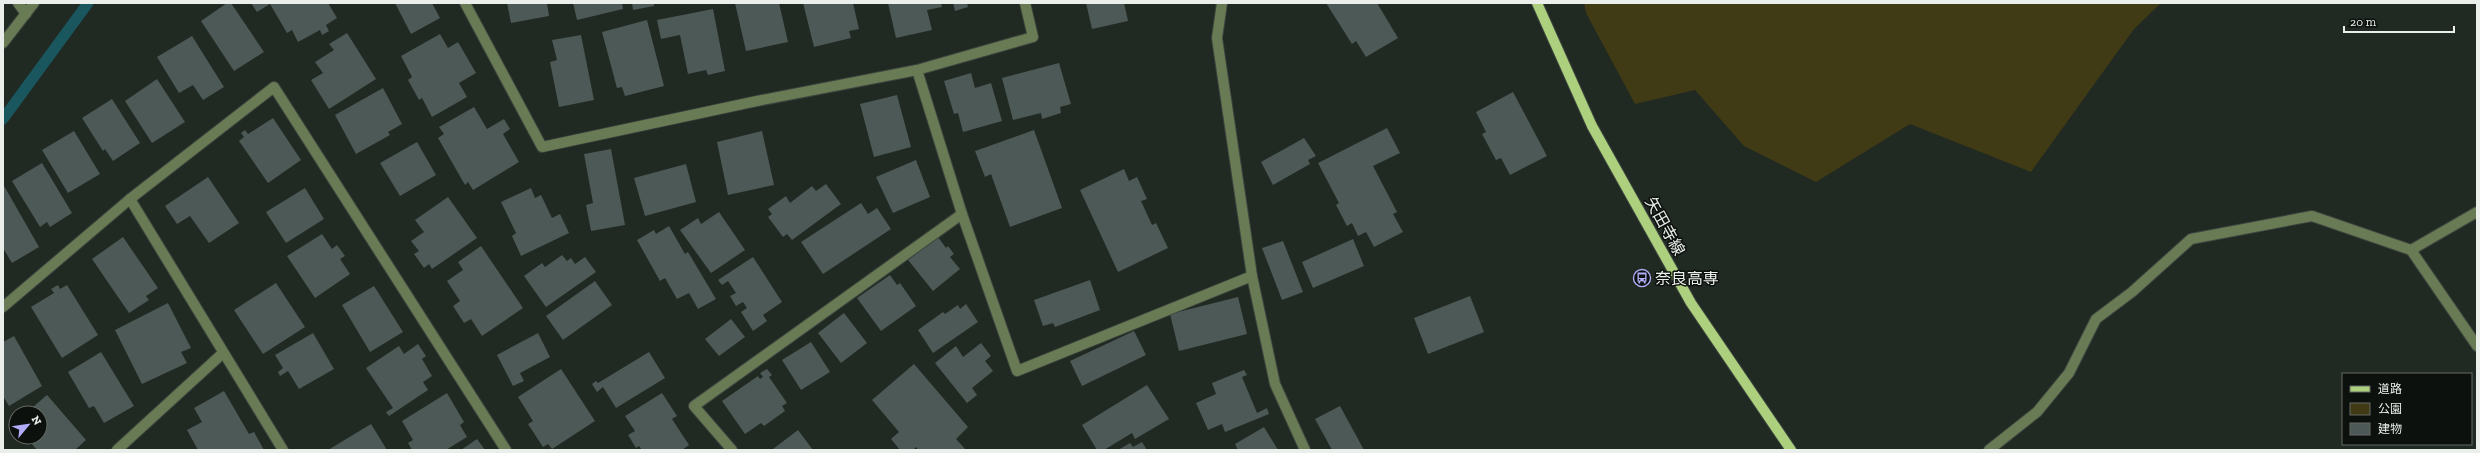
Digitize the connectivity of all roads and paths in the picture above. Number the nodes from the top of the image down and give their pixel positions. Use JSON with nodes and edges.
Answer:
{"nodes":[{"id":1,"x":18,"y":3,"type":"edge"},
{"id":2,"x":34,"y":3,"type":"edge"},
{"id":3,"x":465,"y":3,"type":"edge"},
{"id":4,"x":1025,"y":3,"type":"edge"},
{"id":5,"x":1222,"y":3,"type":"edge"},
{"id":6,"x":1537,"y":3,"type":"edge"},
{"id":7,"x":26,"y":14,"type":"junction"},
{"id":8,"x":3,"y":43,"type":"edge"},
{"id":9,"x":917,"y":70,"type":"junction"},
{"id":10,"x":130,"y":199,"type":"junction"},
{"id":11,"x":2477,"y":212,"type":"edge"},
{"id":12,"x":962,"y":214,"type":"junction"},
{"id":13,"x":2411,"y":250,"type":"junction"},
{"id":14,"x":1252,"y":276,"type":"junction"},
{"id":15,"x":3,"y":308,"type":"edge"},
{"id":16,"x":2477,"y":346,"type":"edge"},
{"id":17,"x":223,"y":353,"type":"junction"},
{"id":18,"x":117,"y":450,"type":"edge"},
{"id":19,"x":283,"y":450,"type":"edge"},
{"id":20,"x":506,"y":450,"type":"edge"},
{"id":21,"x":732,"y":450,"type":"edge"},
{"id":22,"x":1305,"y":450,"type":"edge"},
{"id":23,"x":1791,"y":450,"type":"edge"},
{"id":24,"x":1989,"y":450,"type":"edge"}],
"edges":[{"from":1,"to":7,"type":"street"},
{"from":2,"to":7,"type":"street"},
{"from":3,"to":9,"type":"street"},
{"from":4,"to":9,"type":"street"},
{"from":5,"to":14,"type":"street"},
{"from":6,"to":23,"type":"main road","name":"矢田寺線"},
{"from":7,"to":8,"type":"street"},
{"from":9,"to":12,"type":"street"},
{"from":10,"to":15,"type":"street"},
{"from":10,"to":17,"type":"street"},
{"from":10,"to":20,"type":"street"},
{"from":11,"to":13,"type":"street"},
{"from":12,"to":14,"type":"street"},
{"from":12,"to":21,"type":"street"},
{"from":13,"to":16,"type":"street"},
{"from":13,"to":24,"type":"street"},
{"from":14,"to":22,"type":"street"},
{"from":17,"to":18,"type":"street"},
{"from":17,"to":19,"type":"street"}]}
